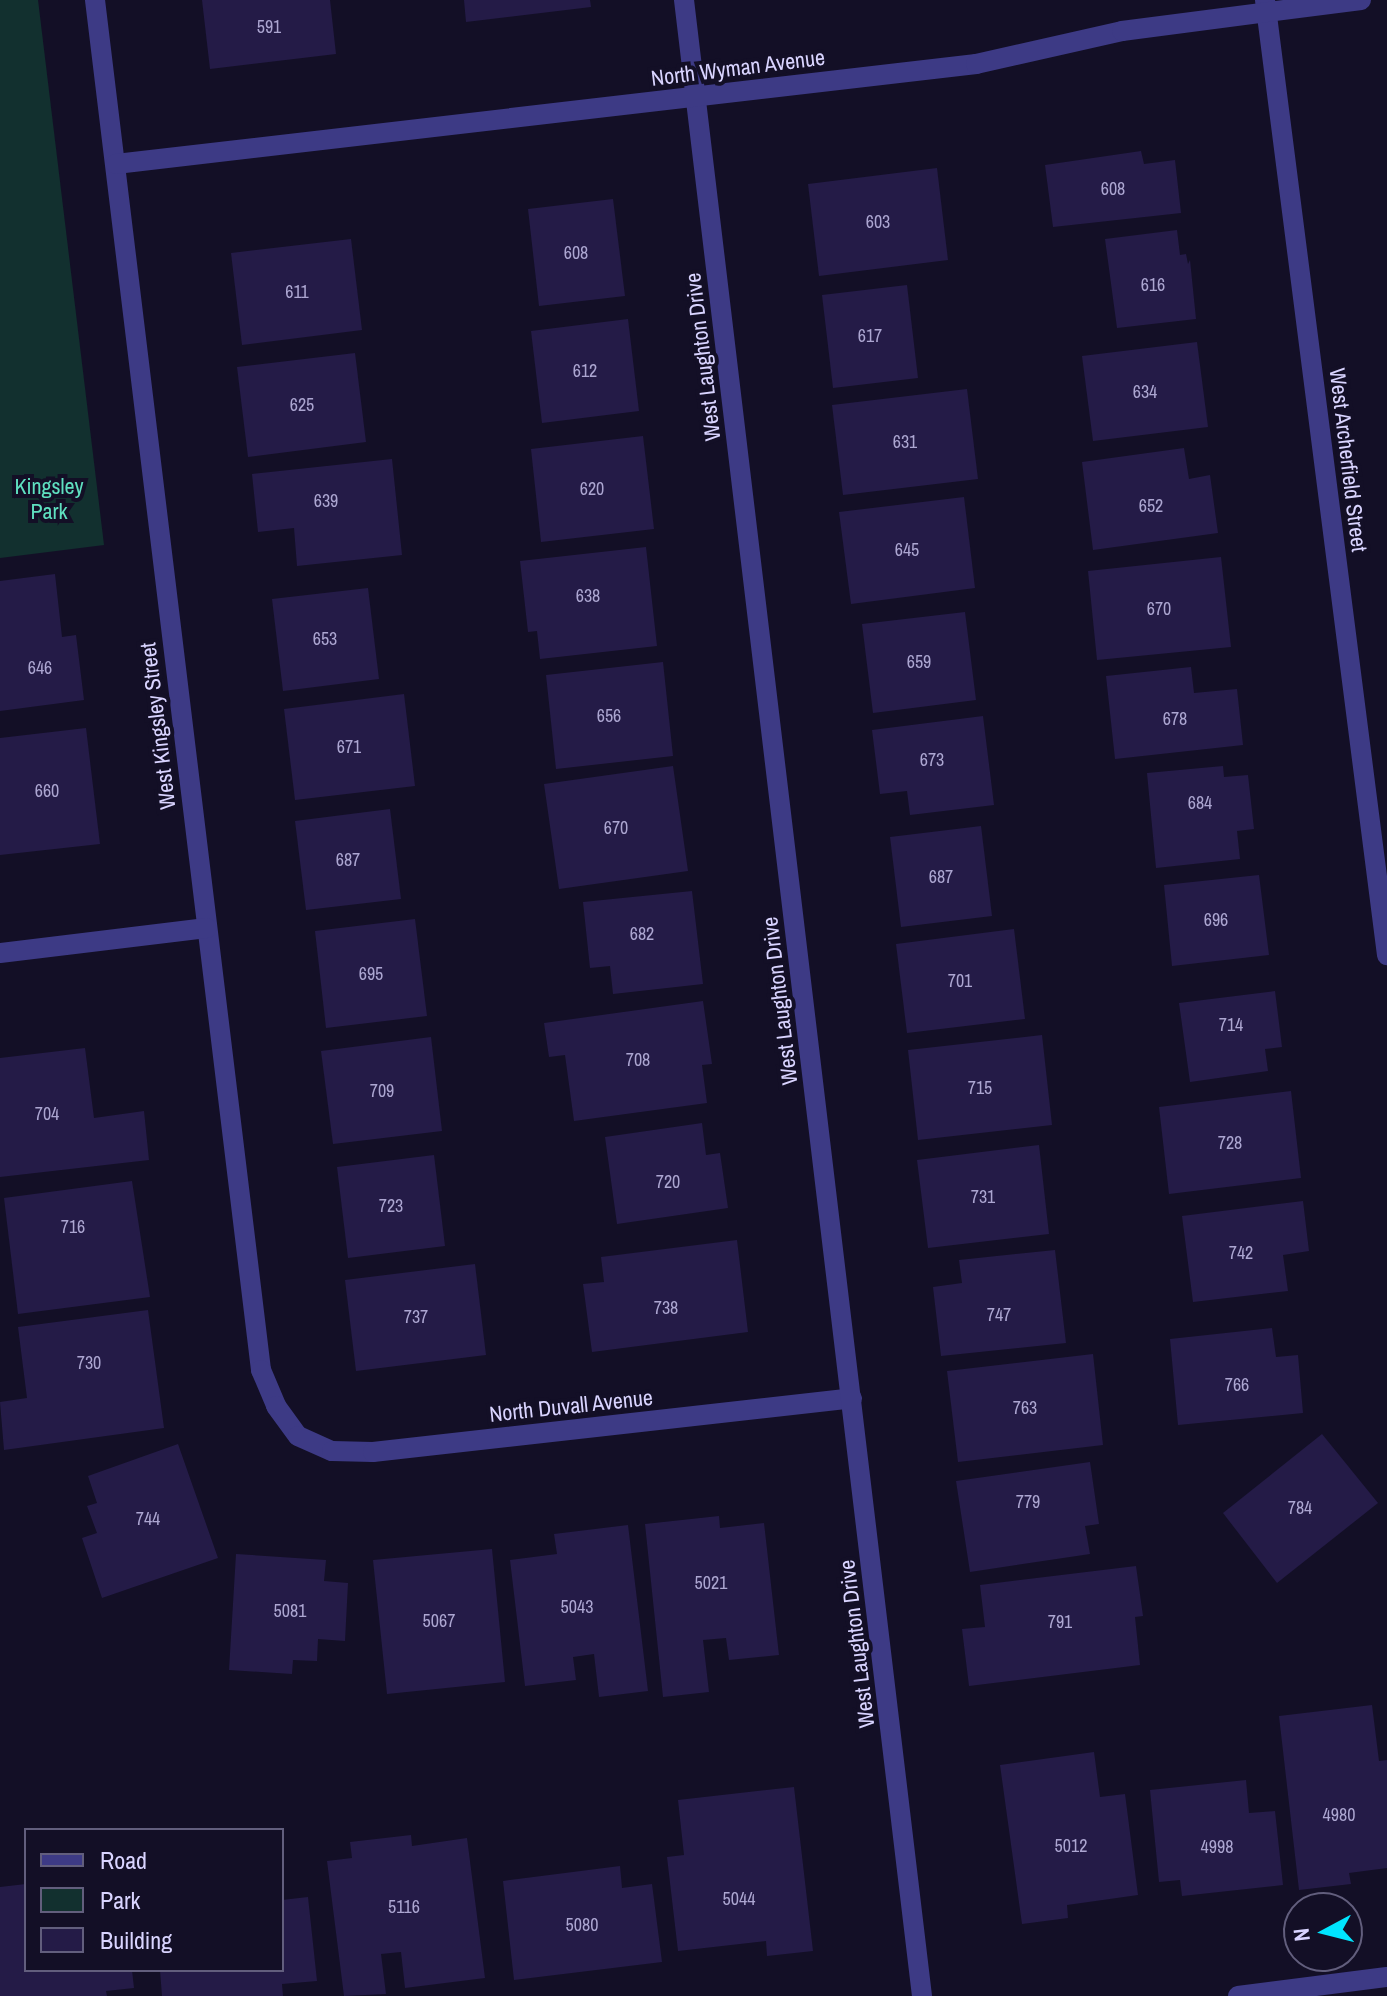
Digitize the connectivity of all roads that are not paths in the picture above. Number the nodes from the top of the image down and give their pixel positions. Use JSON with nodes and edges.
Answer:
{"nodes":[{"id":1,"x":95,"y":0,"type":"edge"},
{"id":2,"x":684,"y":0,"type":"edge"},
{"id":3,"x":1361,"y":0,"type":"edge"},
{"id":4,"x":1266,"y":6,"type":"edge"},
{"id":5,"x":696,"y":98,"type":"junction"},
{"id":6,"x":116,"y":164,"type":"junction"},
{"id":7,"x":1385,"y":927,"type":"edge"},
{"id":8,"x":206,"y":928,"type":"junction"},
{"id":9,"x":0,"y":953,"type":"edge"},
{"id":10,"x":1387,"y":955,"type":"edge"},
{"id":11,"x":852,"y":1398,"type":"junction"},
{"id":12,"x":298,"y":1436,"type":"joint"},
{"id":13,"x":1387,"y":1977,"type":"edge"},
{"id":14,"x":922,"y":1996,"type":"edge"},
{"id":15,"x":1238,"y":1996,"type":"edge"}],
"edges":[{"from":1,"to":6,"type":"street","name":"West Kingsley Street"},
{"from":2,"to":5,"type":"street","name":"West Laughton Drive"},
{"from":3,"to":4,"type":"street","name":"North Wyman Avenue"},
{"from":4,"to":5,"type":"street","name":"North Wyman Avenue"},
{"from":4,"to":7,"type":"street","name":"West Archerfield Street"},
{"from":5,"to":6,"type":"street","name":"North Wyman Avenue"},
{"from":5,"to":11,"type":"street","name":"West Laughton Drive"},
{"from":6,"to":8,"type":"street","name":"West Kingsley Street"},
{"from":7,"to":10,"type":"street","name":"West Archerfield Street"},
{"from":8,"to":9,"type":"street"},
{"from":8,"to":12,"type":"street","name":"West Kingsley Street"},
{"from":11,"to":12,"type":"street","name":"North Duvall Avenue"},
{"from":11,"to":14,"type":"street","name":"West Laughton Drive"},
{"from":13,"to":15,"type":"street"}]}
